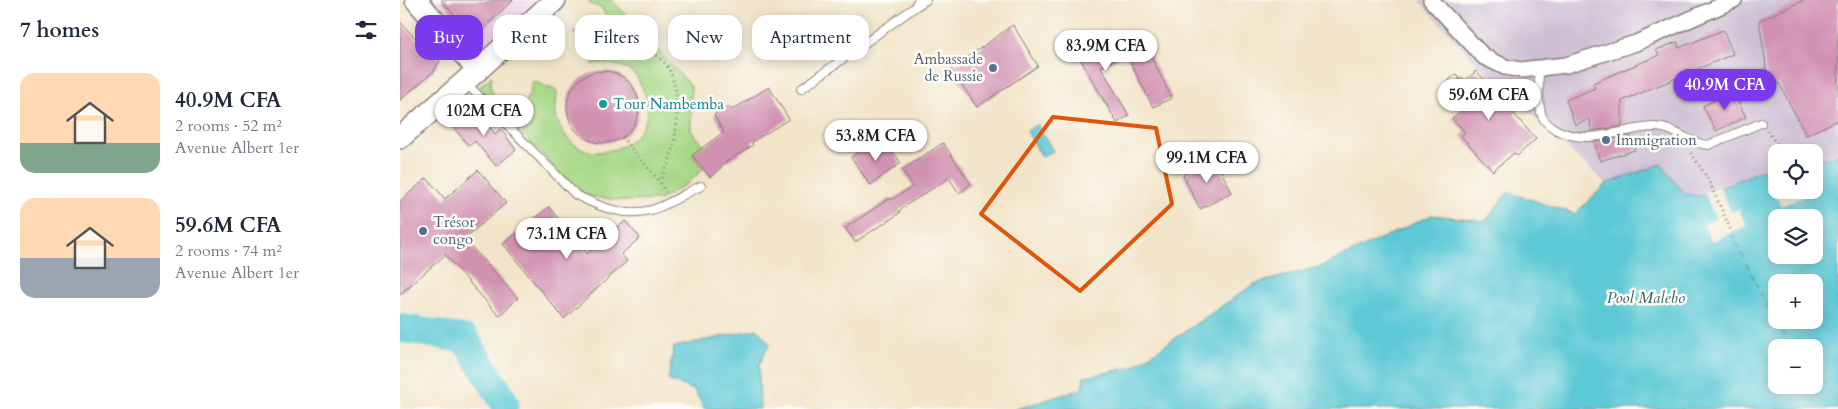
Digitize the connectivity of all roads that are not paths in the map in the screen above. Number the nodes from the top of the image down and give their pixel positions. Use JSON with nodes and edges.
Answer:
{"nodes":[{"id":1,"x":416,"y":0,"type":"edge"},
{"id":2,"x":555,"y":0,"type":"edge"},
{"id":3,"x":926,"y":0,"type":"edge"},
{"id":4,"x":1431,"y":0,"type":"edge"},
{"id":5,"x":1734,"y":0,"type":"edge"},
{"id":6,"x":916,"y":3,"type":"edge"},
{"id":7,"x":1539,"y":69,"type":"junction"},
{"id":8,"x":471,"y":76,"type":"junction"},
{"id":9,"x":801,"y":88,"type":"dead end"},
{"id":10,"x":1761,"y":123,"type":"road end"},
{"id":11,"x":400,"y":138,"type":"edge"},
{"id":12,"x":701,"y":186,"type":"dead end"}],
"edges":[{"from":1,"to":8,"type":"main road"},
{"from":2,"to":8,"type":"main road"},
{"from":3,"to":6,"type":"lane"},
{"from":4,"to":7,"type":"street"},
{"from":5,"to":7,"type":"street"},
{"from":6,"to":9,"type":"lane"},
{"from":7,"to":10,"type":"lane"},
{"from":8,"to":11,"type":"main road"},
{"from":8,"to":12,"type":"lane"}]}
